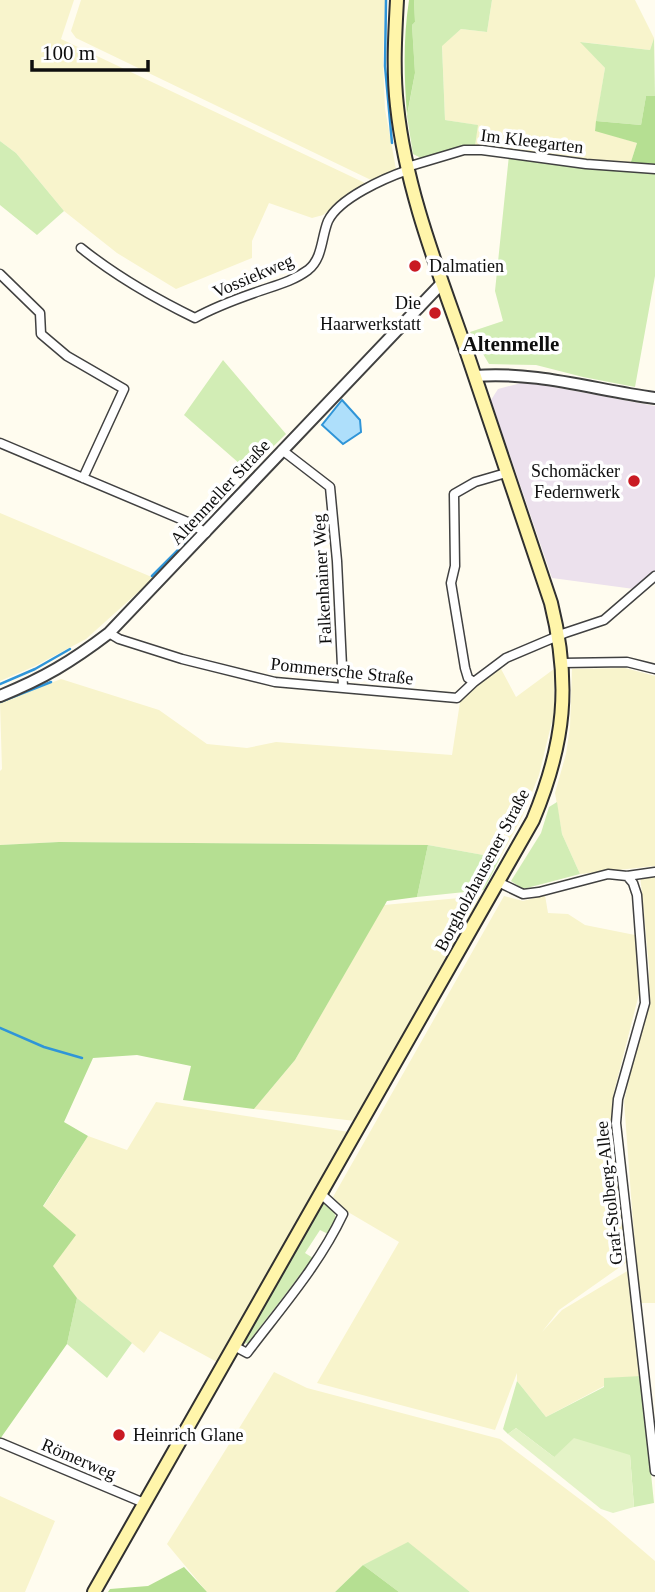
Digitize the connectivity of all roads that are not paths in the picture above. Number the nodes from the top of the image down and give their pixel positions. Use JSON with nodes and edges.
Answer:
{"nodes":[{"id":1,"x":397,"y":0,"type":"edge"},
{"id":2,"x":408,"y":169,"type":"junction"},
{"id":3,"x":655,"y":169,"type":"edge"},
{"id":4,"x":81,"y":248,"type":"dead end"},
{"id":5,"x":0,"y":274,"type":"edge"},
{"id":6,"x":442,"y":283,"type":"junction"},
{"id":7,"x":475,"y":376,"type":"junction"},
{"id":8,"x":655,"y":398,"type":"edge"},
{"id":9,"x":0,"y":443,"type":"edge"},
{"id":10,"x":282,"y":450,"type":"junction"},
{"id":11,"x":506,"y":473,"type":"junction"},
{"id":12,"x":83,"y":478,"type":"junction"},
{"id":13,"x":206,"y":533,"type":"junction"},
{"id":14,"x":655,"y":576,"type":"edge"},
{"id":15,"x":109,"y":633,"type":"junction"},
{"id":16,"x":559,"y":635,"type":"junction"},
{"id":17,"x":562,"y":663,"type":"junction"},
{"id":18,"x":655,"y":669,"type":"edge"},
{"id":19,"x":474,"y":681,"type":"junction"},
{"id":20,"x":343,"y":687,"type":"junction"},
{"id":21,"x":0,"y":696,"type":"edge"},
{"id":22,"x":655,"y":873,"type":"edge"},
{"id":23,"x":627,"y":876,"type":"junction"},
{"id":24,"x":498,"y":882,"type":"junction"},
{"id":25,"x":320,"y":1194,"type":"junction"},
{"id":26,"x":234,"y":1346,"type":"junction"},
{"id":27,"x":653,"y":1429,"type":"edge"},
{"id":28,"x":1,"y":1443,"type":"edge"},
{"id":29,"x":655,"y":1471,"type":"edge"},
{"id":30,"x":144,"y":1503,"type":"junction"},
{"id":31,"x":94,"y":1592,"type":"edge"}],
"edges":[{"from":1,"to":2,"type":"main road","name":"Borgholzhausener Straße"},
{"from":2,"to":3,"type":"street","name":"Im Kleegarten"},
{"from":2,"to":4,"type":"street","name":"Vossiekweg"},
{"from":2,"to":6,"type":"main road","name":"Borgholzhausener Straße"},
{"from":5,"to":12,"type":"street"},
{"from":6,"to":7,"type":"main road","name":"Borgholzhausener Straße"},
{"from":6,"to":10,"type":"street","name":"Altenmeller Straße"},
{"from":7,"to":8,"type":"street"},
{"from":7,"to":11,"type":"main road","name":"Borgholzhausener Straße"},
{"from":9,"to":12,"type":"street"},
{"from":10,"to":13,"type":"street","name":"Altenmeller Straße"},
{"from":10,"to":20,"type":"street","name":"Falkenhainer Weg"},
{"from":11,"to":16,"type":"main road","name":"Borgholzhausener Straße"},
{"from":11,"to":19,"type":"street"},
{"from":12,"to":13,"type":"street"},
{"from":13,"to":15,"type":"street","name":"Altenmeller Straße"},
{"from":14,"to":16,"type":"street","name":"Pommersche Straße"},
{"from":15,"to":20,"type":"street","name":"Pommersche Straße"},
{"from":15,"to":21,"type":"street","name":"Altenmeller Straße"},
{"from":16,"to":17,"type":"main road","name":"Borgholzhausener Straße"},
{"from":16,"to":19,"type":"street","name":"Pommersche Straße"},
{"from":17,"to":18,"type":"street"},
{"from":17,"to":24,"type":"main road","name":"Borgholzhausener Straße"},
{"from":19,"to":20,"type":"street","name":"Pommersche Straße"},
{"from":22,"to":23,"type":"street"},
{"from":23,"to":24,"type":"street"},
{"from":23,"to":27,"type":"street","name":"Graf-Stolberg-Allee"},
{"from":24,"to":25,"type":"main road","name":"Borgholzhausener Straße"},
{"from":25,"to":26,"type":"main road","name":"Borgholzhausener Straße"},
{"from":25,"to":26,"type":"street"},
{"from":26,"to":30,"type":"main road","name":"Borgholzhausener Straße"},
{"from":27,"to":29,"type":"street","name":"Graf-Stolberg-Allee"},
{"from":28,"to":30,"type":"street","name":"Römerweg"},
{"from":30,"to":31,"type":"main road","name":"Borgholzhausener Straße"}]}
